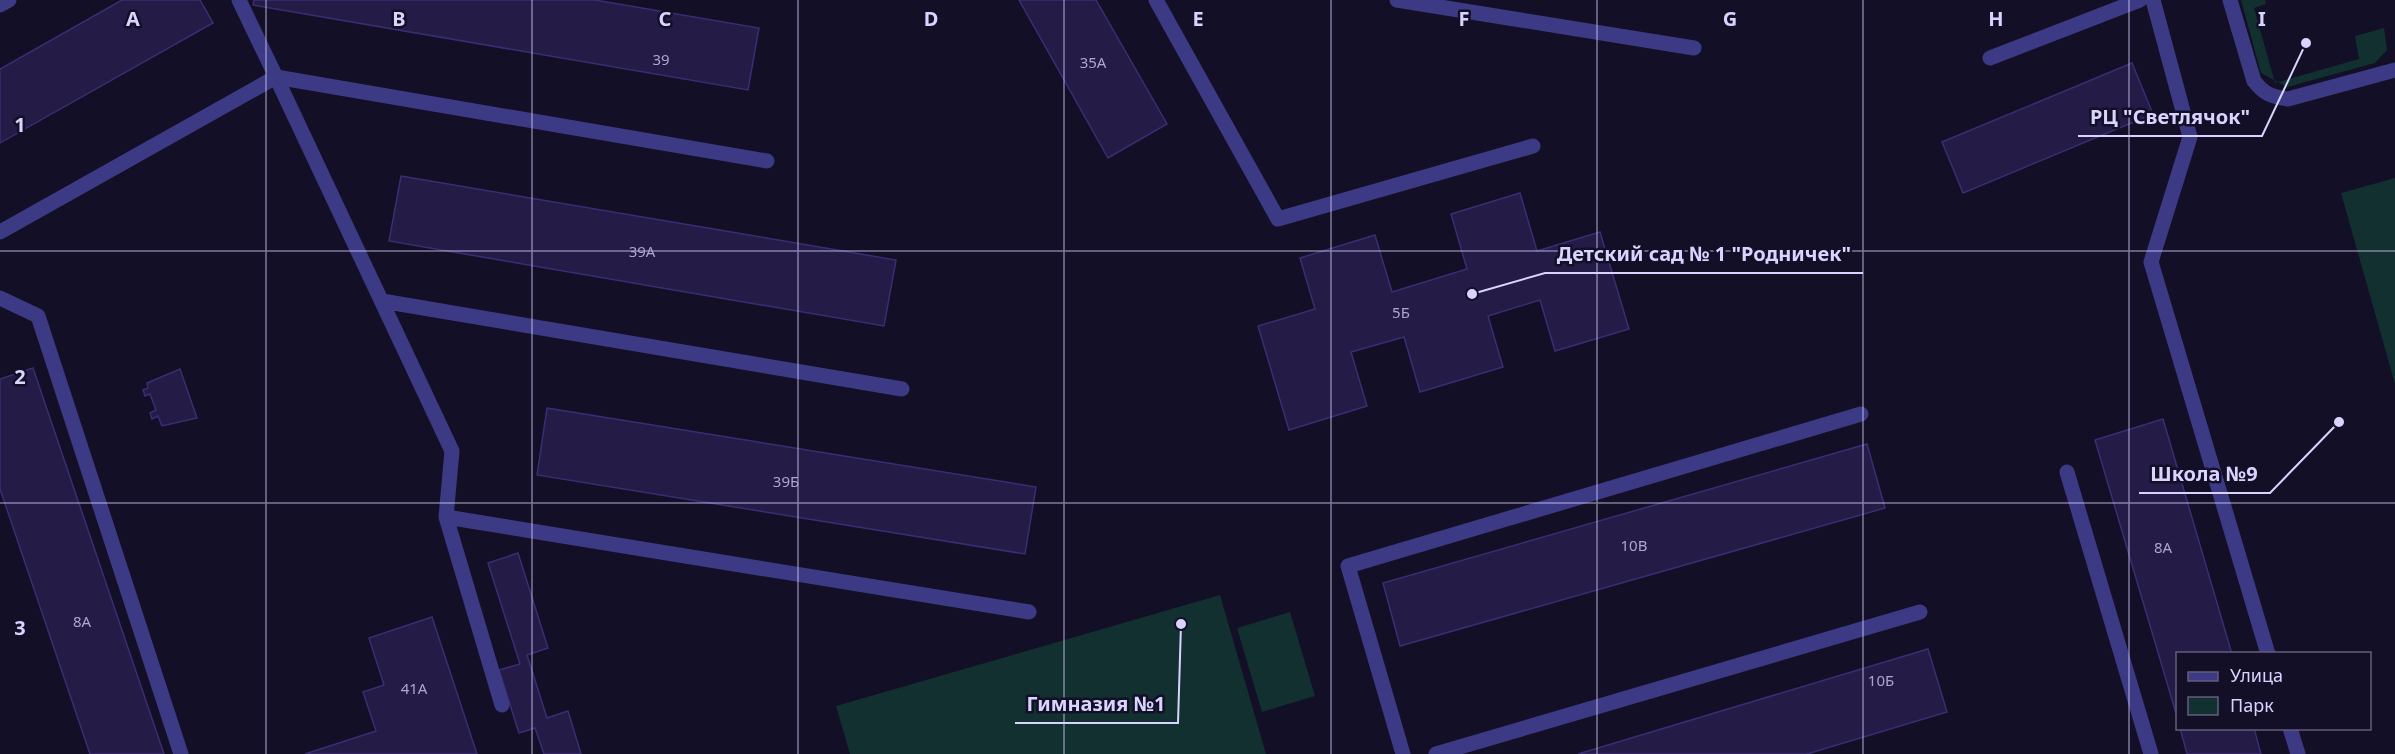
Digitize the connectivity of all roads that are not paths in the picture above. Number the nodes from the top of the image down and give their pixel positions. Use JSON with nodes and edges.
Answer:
{"nodes":[{"id":1,"x":9,"y":0,"type":"edge"},
{"id":2,"x":239,"y":0,"type":"edge"},
{"id":3,"x":1397,"y":0,"type":"edge"},
{"id":4,"x":2140,"y":0,"type":"edge"},
{"id":5,"x":2153,"y":0,"type":"edge"},
{"id":6,"x":2230,"y":0,"type":"edge"},
{"id":7,"x":1162,"y":2,"type":"edge"},
{"id":8,"x":0,"y":5,"type":"edge"},
{"id":9,"x":1694,"y":48,"type":"dead end"},
{"id":10,"x":1990,"y":58,"type":"dead end"},
{"id":11,"x":2395,"y":70,"type":"edge"},
{"id":12,"x":276,"y":77,"type":"junction"},
{"id":13,"x":1533,"y":146,"type":"dead end"},
{"id":14,"x":766,"y":161,"type":"dead end"},
{"id":15,"x":0,"y":232,"type":"edge"},
{"id":16,"x":0,"y":298,"type":"edge"},
{"id":17,"x":382,"y":301,"type":"junction"},
{"id":18,"x":902,"y":389,"type":"dead end"},
{"id":19,"x":1862,"y":414,"type":"dead end"},
{"id":20,"x":2067,"y":472,"type":"dead end"},
{"id":21,"x":446,"y":517,"type":"junction"},
{"id":22,"x":1029,"y":612,"type":"dead end"},
{"id":23,"x":1920,"y":612,"type":"dead end"},
{"id":24,"x":2267,"y":652,"type":"edge"},
{"id":25,"x":502,"y":705,"type":"dead end"},
{"id":26,"x":2290,"y":730,"type":"edge"},
{"id":27,"x":182,"y":754,"type":"edge"},
{"id":28,"x":1403,"y":754,"type":"edge"},
{"id":29,"x":1436,"y":754,"type":"edge"},
{"id":30,"x":2151,"y":754,"type":"edge"},
{"id":31,"x":2298,"y":754,"type":"edge"}],
"edges":[{"from":1,"to":8,"type":"street"},
{"from":2,"to":12,"type":"street"},
{"from":3,"to":9,"type":"street"},
{"from":4,"to":10,"type":"street"},
{"from":5,"to":24,"type":"street"},
{"from":6,"to":11,"type":"street"},
{"from":7,"to":13,"type":"street"},
{"from":12,"to":14,"type":"street"},
{"from":12,"to":15,"type":"street"},
{"from":12,"to":17,"type":"street"},
{"from":16,"to":27,"type":"street"},
{"from":17,"to":18,"type":"street"},
{"from":17,"to":21,"type":"street"},
{"from":19,"to":28,"type":"street"},
{"from":20,"to":30,"type":"street"},
{"from":21,"to":22,"type":"street"},
{"from":21,"to":25,"type":"street"},
{"from":23,"to":29,"type":"street"},
{"from":26,"to":31,"type":"street"}]}
